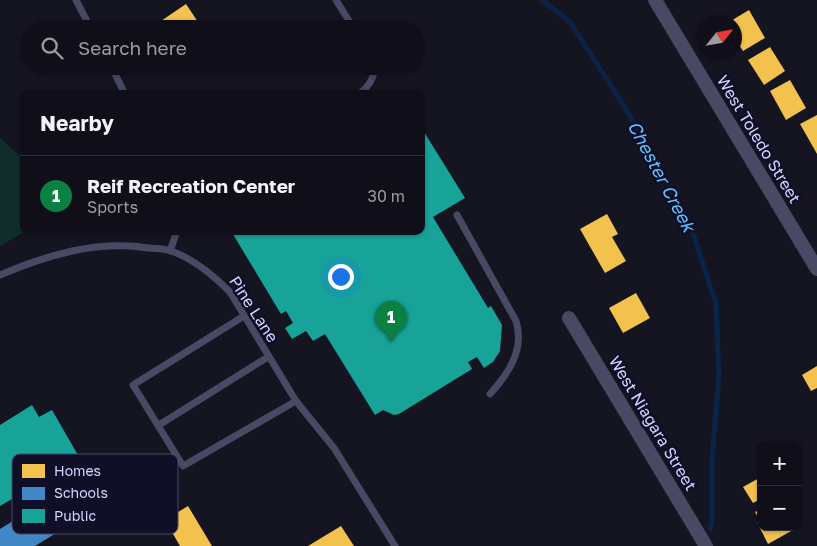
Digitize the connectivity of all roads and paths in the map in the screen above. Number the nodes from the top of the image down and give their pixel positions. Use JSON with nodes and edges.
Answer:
{"nodes":[{"id":1,"x":76,"y":0,"type":"edge"},
{"id":2,"x":336,"y":0,"type":"edge"},
{"id":3,"x":655,"y":0,"type":"edge"},
{"id":4,"x":86,"y":20,"type":"edge"},
{"id":5,"x":348,"y":20,"type":"edge"},
{"id":6,"x":116,"y":75,"type":"edge"},
{"id":7,"x":373,"y":75,"type":"edge"},
{"id":8,"x":123,"y":90,"type":"edge"},
{"id":9,"x":365,"y":90,"type":"edge"},
{"id":10,"x":457,"y":215,"type":"dead end"},
{"id":11,"x":176,"y":235,"type":"edge"},
{"id":12,"x":170,"y":251,"type":"junction"},
{"id":13,"x":817,"y":269,"type":"edge"},
{"id":14,"x":0,"y":275,"type":"edge"},
{"id":15,"x":244,"y":316,"type":"junction"},
{"id":16,"x":569,"y":318,"type":"dead end"},
{"id":17,"x":268,"y":357,"type":"junction"},
{"id":18,"x":490,"y":394,"type":"dead end"},
{"id":19,"x":296,"y":401,"type":"junction"},
{"id":20,"x":159,"y":425,"type":"junction"},
{"id":21,"x":176,"y":454,"type":"edge"},
{"id":22,"x":178,"y":457,"type":"edge"},
{"id":23,"x":395,"y":546,"type":"edge"},
{"id":24,"x":706,"y":546,"type":"edge"}],
"edges":[{"from":1,"to":4,"type":"lane"},
{"from":2,"to":5,"type":"lane"},
{"from":3,"to":13,"type":"street","name":"West Toledo Street"},
{"from":6,"to":8,"type":"lane"},
{"from":7,"to":9,"type":"lane"},
{"from":10,"to":18,"type":"lane"},
{"from":11,"to":12,"type":"lane"},
{"from":12,"to":14,"type":"lane","name":"Pine Lane"},
{"from":12,"to":15,"type":"lane","name":"Pine Lane"},
{"from":15,"to":17,"type":"lane","name":"Pine Lane"},
{"from":15,"to":20,"type":"lane"},
{"from":16,"to":24,"type":"street","name":"West Niagara Street"},
{"from":17,"to":19,"type":"lane","name":"Pine Lane"},
{"from":17,"to":20,"type":"lane"},
{"from":19,"to":22,"type":"lane"},
{"from":19,"to":23,"type":"lane","name":"Pine Lane"},
{"from":20,"to":21,"type":"lane"}]}
